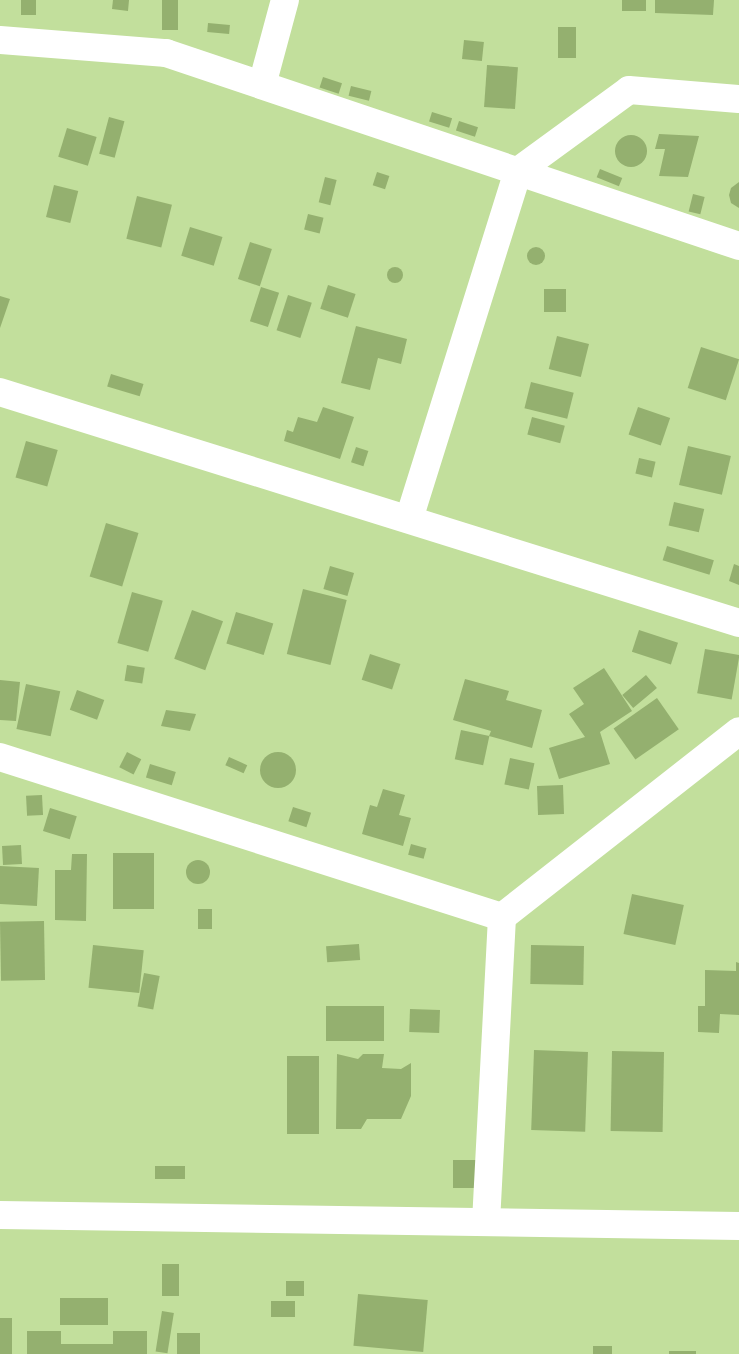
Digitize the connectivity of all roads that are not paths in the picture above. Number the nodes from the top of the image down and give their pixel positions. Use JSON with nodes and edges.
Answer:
{"nodes":[{"id":1,"x":285,"y":0,"type":"edge"},
{"id":2,"x":0,"y":40,"type":"edge"},
{"id":3,"x":262,"y":86,"type":"junction"},
{"id":4,"x":739,"y":99,"type":"edge"},
{"id":5,"x":518,"y":171,"type":"junction"},
{"id":6,"x":739,"y":246,"type":"edge"},
{"id":7,"x":0,"y":392,"type":"edge"},
{"id":8,"x":409,"y":519,"type":"junction"},
{"id":9,"x":739,"y":623,"type":"edge"},
{"id":10,"x":739,"y":731,"type":"edge"},
{"id":11,"x":0,"y":757,"type":"edge"},
{"id":12,"x":502,"y":917,"type":"junction"},
{"id":13,"x":0,"y":1215,"type":"edge"},
{"id":14,"x":486,"y":1222,"type":"junction"},
{"id":15,"x":739,"y":1226,"type":"edge"}],
"edges":[{"from":1,"to":3,"type":"street"},
{"from":2,"to":3,"type":"street"},
{"from":3,"to":5,"type":"street"},
{"from":4,"to":5,"type":"street"},
{"from":5,"to":6,"type":"street"},
{"from":5,"to":8,"type":"street"},
{"from":7,"to":8,"type":"street"},
{"from":8,"to":9,"type":"street"},
{"from":10,"to":12,"type":"street"},
{"from":11,"to":12,"type":"street"},
{"from":12,"to":14,"type":"street"},
{"from":13,"to":14,"type":"street"},
{"from":14,"to":15,"type":"street"}]}
